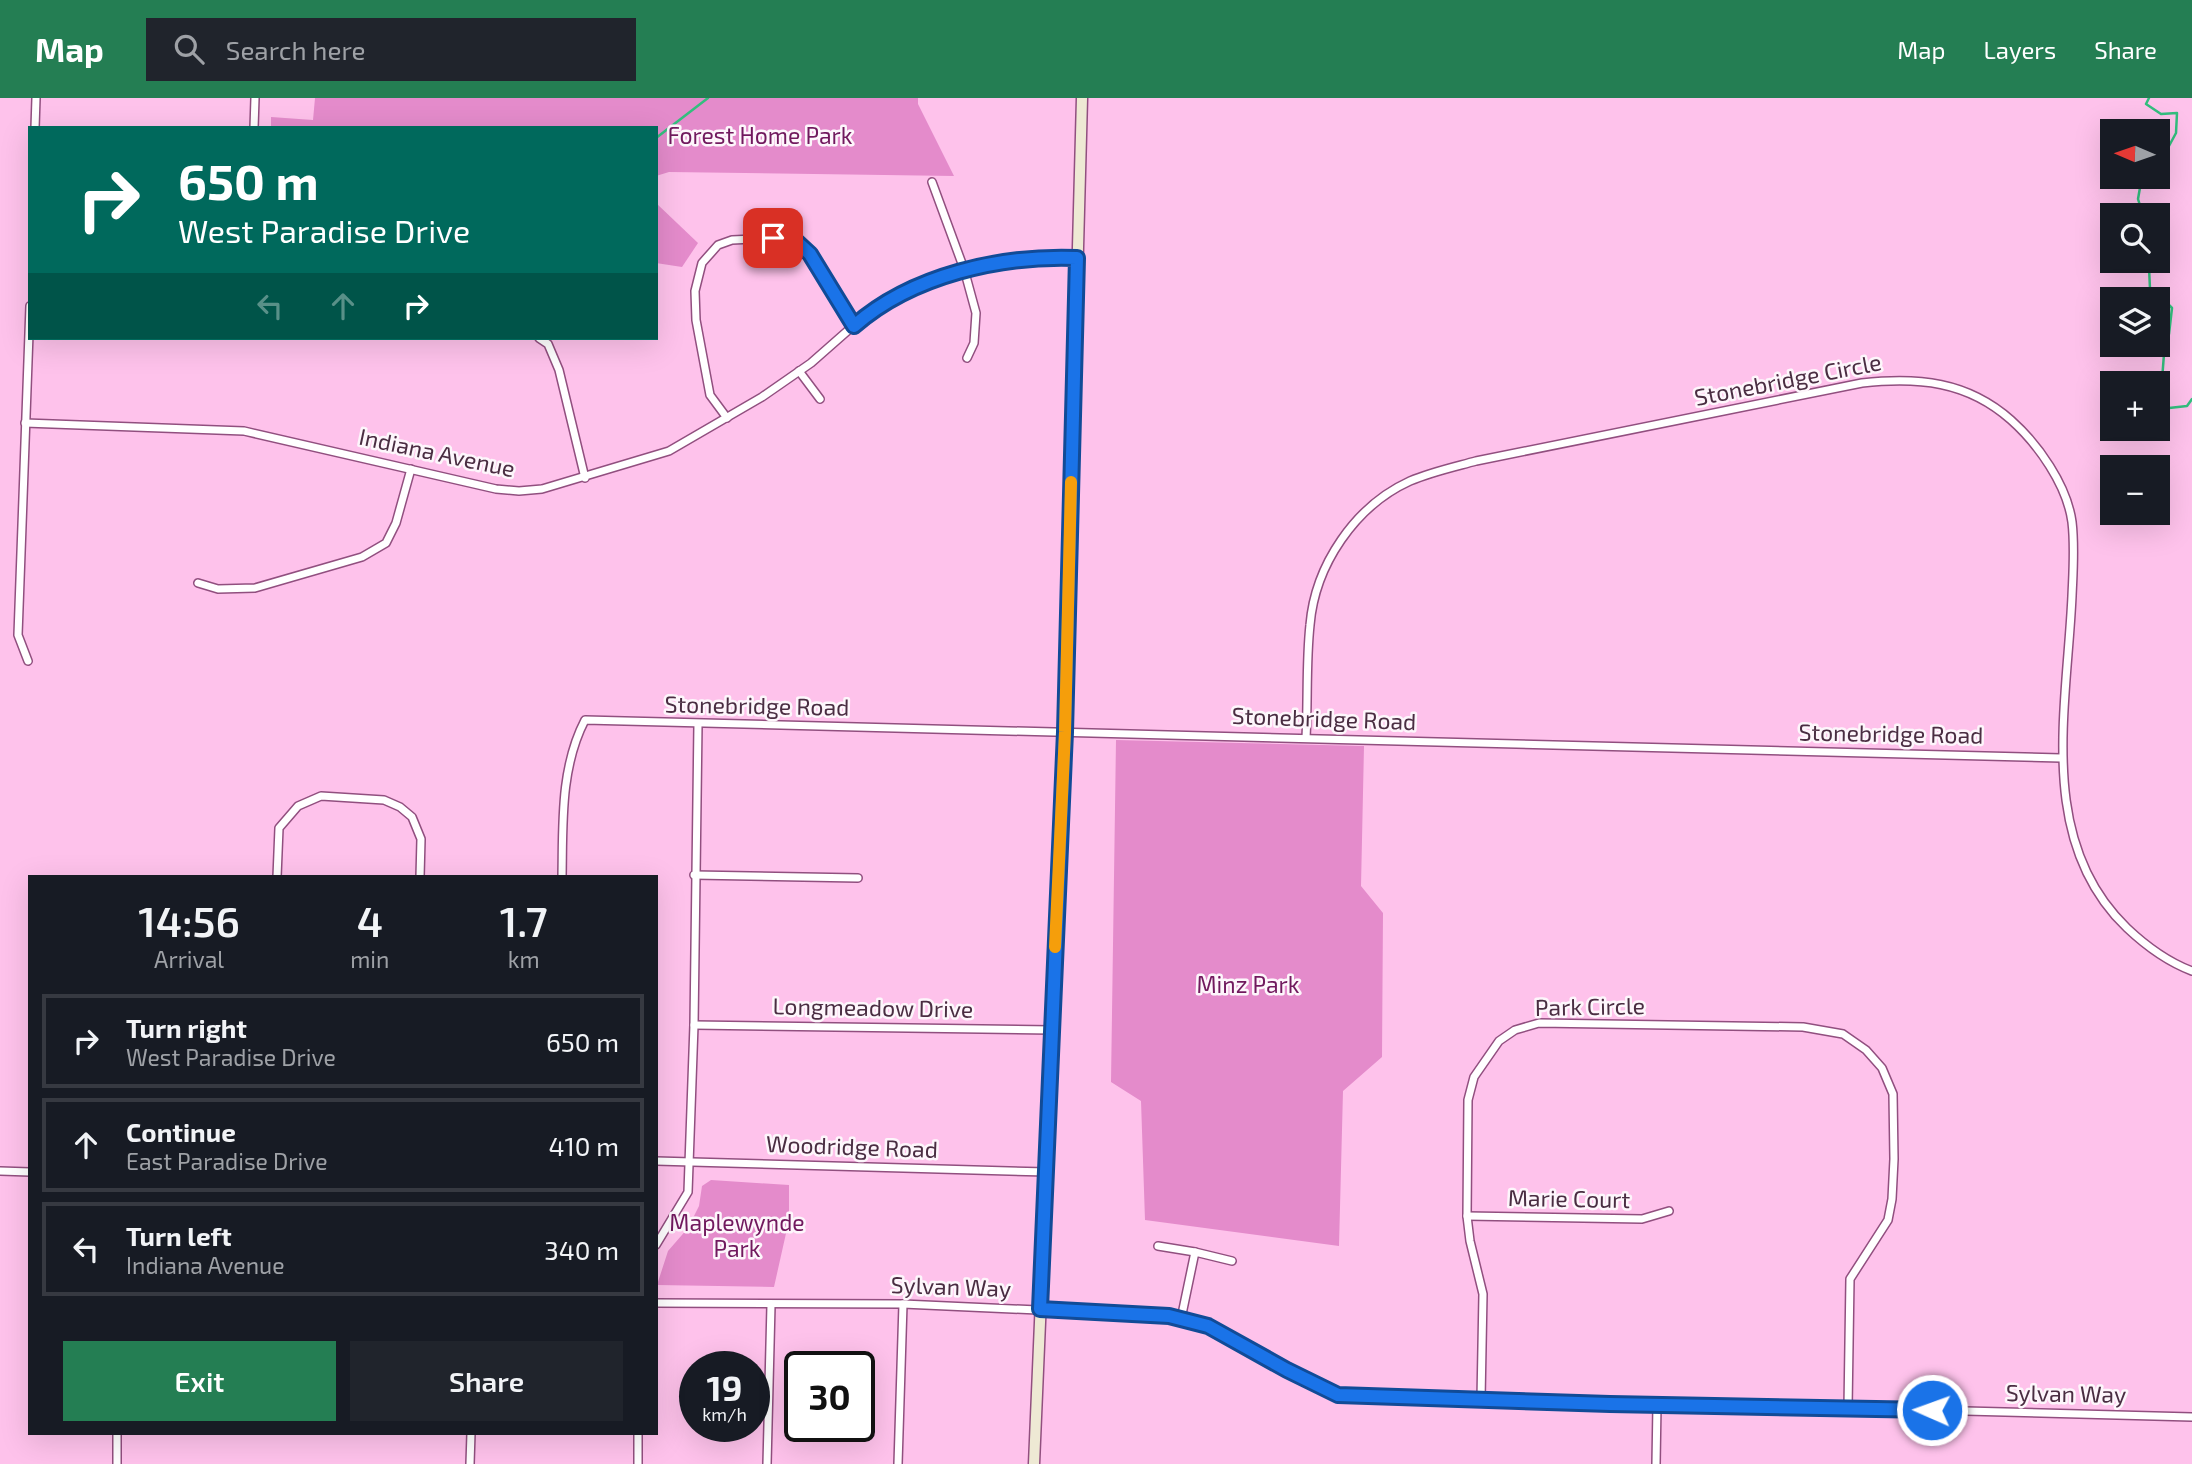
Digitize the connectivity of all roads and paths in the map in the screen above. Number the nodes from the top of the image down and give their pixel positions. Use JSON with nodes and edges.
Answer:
{"nodes":[{"id":1,"x":36,"y":98,"type":"edge"},
{"id":2,"x":255,"y":98,"type":"edge"},
{"id":3,"x":1082,"y":98,"type":"edge"},
{"id":4,"x":35,"y":126,"type":"edge"},
{"id":5,"x":254,"y":126,"type":"edge"},
{"id":6,"x":932,"y":182,"type":"dead end"},
{"id":7,"x":1077,"y":258,"type":"junction"},
{"id":8,"x":964,"y":270,"type":"junction"},
{"id":9,"x":854,"y":326,"type":"junction"},
{"id":10,"x":28,"y":340,"type":"edge"},
{"id":11,"x":542,"y":340,"type":"edge"},
{"id":12,"x":967,"y":358,"type":"dead end"},
{"id":13,"x":799,"y":371,"type":"junction"},
{"id":14,"x":820,"y":399,"type":"dead end"},
{"id":15,"x":727,"y":418,"type":"junction"},
{"id":16,"x":24,"y":424,"type":"junction"},
{"id":17,"x":411,"y":469,"type":"junction"},
{"id":18,"x":585,"y":478,"type":"junction"},
{"id":19,"x":198,"y":583,"type":"dead end"},
{"id":20,"x":28,"y":661,"type":"dead end"},
{"id":21,"x":698,"y":724,"type":"junction"},
{"id":22,"x":1065,"y":732,"type":"junction"},
{"id":23,"x":1306,"y":738,"type":"junction"},
{"id":24,"x":2061,"y":758,"type":"junction"},
{"id":25,"x":277,"y":875,"type":"edge"},
{"id":26,"x":420,"y":875,"type":"edge"},
{"id":27,"x":562,"y":875,"type":"edge"},
{"id":28,"x":694,"y":875,"type":"junction"},
{"id":29,"x":858,"y":878,"type":"dead end"},
{"id":30,"x":2192,"y":971,"type":"edge"},
{"id":31,"x":694,"y":1025,"type":"junction"},
{"id":32,"x":1052,"y":1030,"type":"junction"},
{"id":33,"x":658,"y":1161,"type":"edge"},
{"id":34,"x":689,"y":1162,"type":"junction"},
{"id":35,"x":0,"y":1171,"type":"edge"},
{"id":36,"x":28,"y":1172,"type":"edge"},
{"id":37,"x":1047,"y":1172,"type":"junction"},
{"id":38,"x":1669,"y":1210,"type":"dead end"},
{"id":39,"x":1467,"y":1216,"type":"junction"},
{"id":40,"x":658,"y":1242,"type":"edge"},
{"id":41,"x":1158,"y":1246,"type":"dead end"},
{"id":42,"x":1195,"y":1252,"type":"junction"},
{"id":43,"x":1232,"y":1261,"type":"dead end"},
{"id":44,"x":658,"y":1303,"type":"edge"},
{"id":45,"x":903,"y":1304,"type":"junction"},
{"id":46,"x":771,"y":1305,"type":"junction"},
{"id":47,"x":1040,"y":1309,"type":"junction"},
{"id":48,"x":1181,"y":1319,"type":"junction"},
{"id":49,"x":1481,"y":1399,"type":"junction"},
{"id":50,"x":1657,"y":1405,"type":"junction"},
{"id":51,"x":1848,"y":1408,"type":"junction"},
{"id":52,"x":2192,"y":1417,"type":"edge"},
{"id":53,"x":117,"y":1435,"type":"edge"},
{"id":54,"x":471,"y":1435,"type":"edge"},
{"id":55,"x":638,"y":1435,"type":"edge"},
{"id":56,"x":117,"y":1464,"type":"edge"},
{"id":57,"x":470,"y":1464,"type":"edge"},
{"id":58,"x":638,"y":1464,"type":"edge"},
{"id":59,"x":767,"y":1464,"type":"edge"},
{"id":60,"x":898,"y":1464,"type":"edge"},
{"id":61,"x":1034,"y":1464,"type":"edge"},
{"id":62,"x":1656,"y":1464,"type":"edge"}],
"edges":[{"from":1,"to":4,"type":"street"},
{"from":2,"to":5,"type":"street"},
{"from":3,"to":7,"type":"street"},
{"from":6,"to":8,"type":"street"},
{"from":7,"to":8,"type":"street","name":"Indiana Avenue"},
{"from":7,"to":22,"type":"street"},
{"from":8,"to":9,"type":"street","name":"Indiana Avenue"},
{"from":8,"to":12,"type":"street"},
{"from":9,"to":13,"type":"street","name":"Indiana Avenue"},
{"from":9,"to":15,"type":"street"},
{"from":10,"to":16,"type":"street"},
{"from":11,"to":18,"type":"street"},
{"from":13,"to":14,"type":"street"},
{"from":13,"to":15,"type":"street","name":"Indiana Avenue"},
{"from":15,"to":18,"type":"street","name":"Indiana Avenue"},
{"from":16,"to":17,"type":"street","name":"Indiana Avenue"},
{"from":16,"to":20,"type":"street"},
{"from":17,"to":18,"type":"street","name":"Indiana Avenue"},
{"from":17,"to":19,"type":"street"},
{"from":21,"to":22,"type":"street","name":"Stonebridge Road"},
{"from":21,"to":27,"type":"street","name":"Stonebridge Road"},
{"from":21,"to":28,"type":"street"},
{"from":22,"to":23,"type":"street","name":"Stonebridge Road"},
{"from":22,"to":32,"type":"street"},
{"from":23,"to":24,"type":"street","name":"Stonebridge Road"},
{"from":23,"to":24,"type":"street","name":"Stonebridge Circle"},
{"from":24,"to":30,"type":"street","name":"Stonebridge Circle"},
{"from":25,"to":26,"type":"street"},
{"from":28,"to":29,"type":"street"},
{"from":28,"to":31,"type":"street"},
{"from":31,"to":32,"type":"street","name":"Longmeadow Drive"},
{"from":31,"to":34,"type":"street"},
{"from":32,"to":37,"type":"street"},
{"from":33,"to":34,"type":"street","name":"Woodridge Road"},
{"from":34,"to":37,"type":"street","name":"Woodridge Road"},
{"from":34,"to":40,"type":"street"},
{"from":35,"to":36,"type":"street"},
{"from":37,"to":47,"type":"street"},
{"from":38,"to":39,"type":"street","name":"Marie Court"},
{"from":39,"to":49,"type":"street","name":"Park Circle"},
{"from":39,"to":51,"type":"street","name":"Park Circle"},
{"from":41,"to":42,"type":"street"},
{"from":42,"to":43,"type":"street"},
{"from":42,"to":48,"type":"street"},
{"from":44,"to":46,"type":"street","name":"Sylvan Way"},
{"from":45,"to":46,"type":"street","name":"Sylvan Way"},
{"from":45,"to":47,"type":"street","name":"Sylvan Way"},
{"from":45,"to":60,"type":"street"},
{"from":46,"to":59,"type":"street"},
{"from":47,"to":48,"type":"street","name":"Sylvan Way"},
{"from":47,"to":61,"type":"street"},
{"from":48,"to":49,"type":"street","name":"Sylvan Way"},
{"from":49,"to":50,"type":"street","name":"Sylvan Way"},
{"from":50,"to":51,"type":"street","name":"Sylvan Way"},
{"from":50,"to":62,"type":"street"},
{"from":51,"to":52,"type":"street","name":"Sylvan Way"},
{"from":53,"to":56,"type":"street"},
{"from":54,"to":57,"type":"street"},
{"from":55,"to":58,"type":"street"}]}
